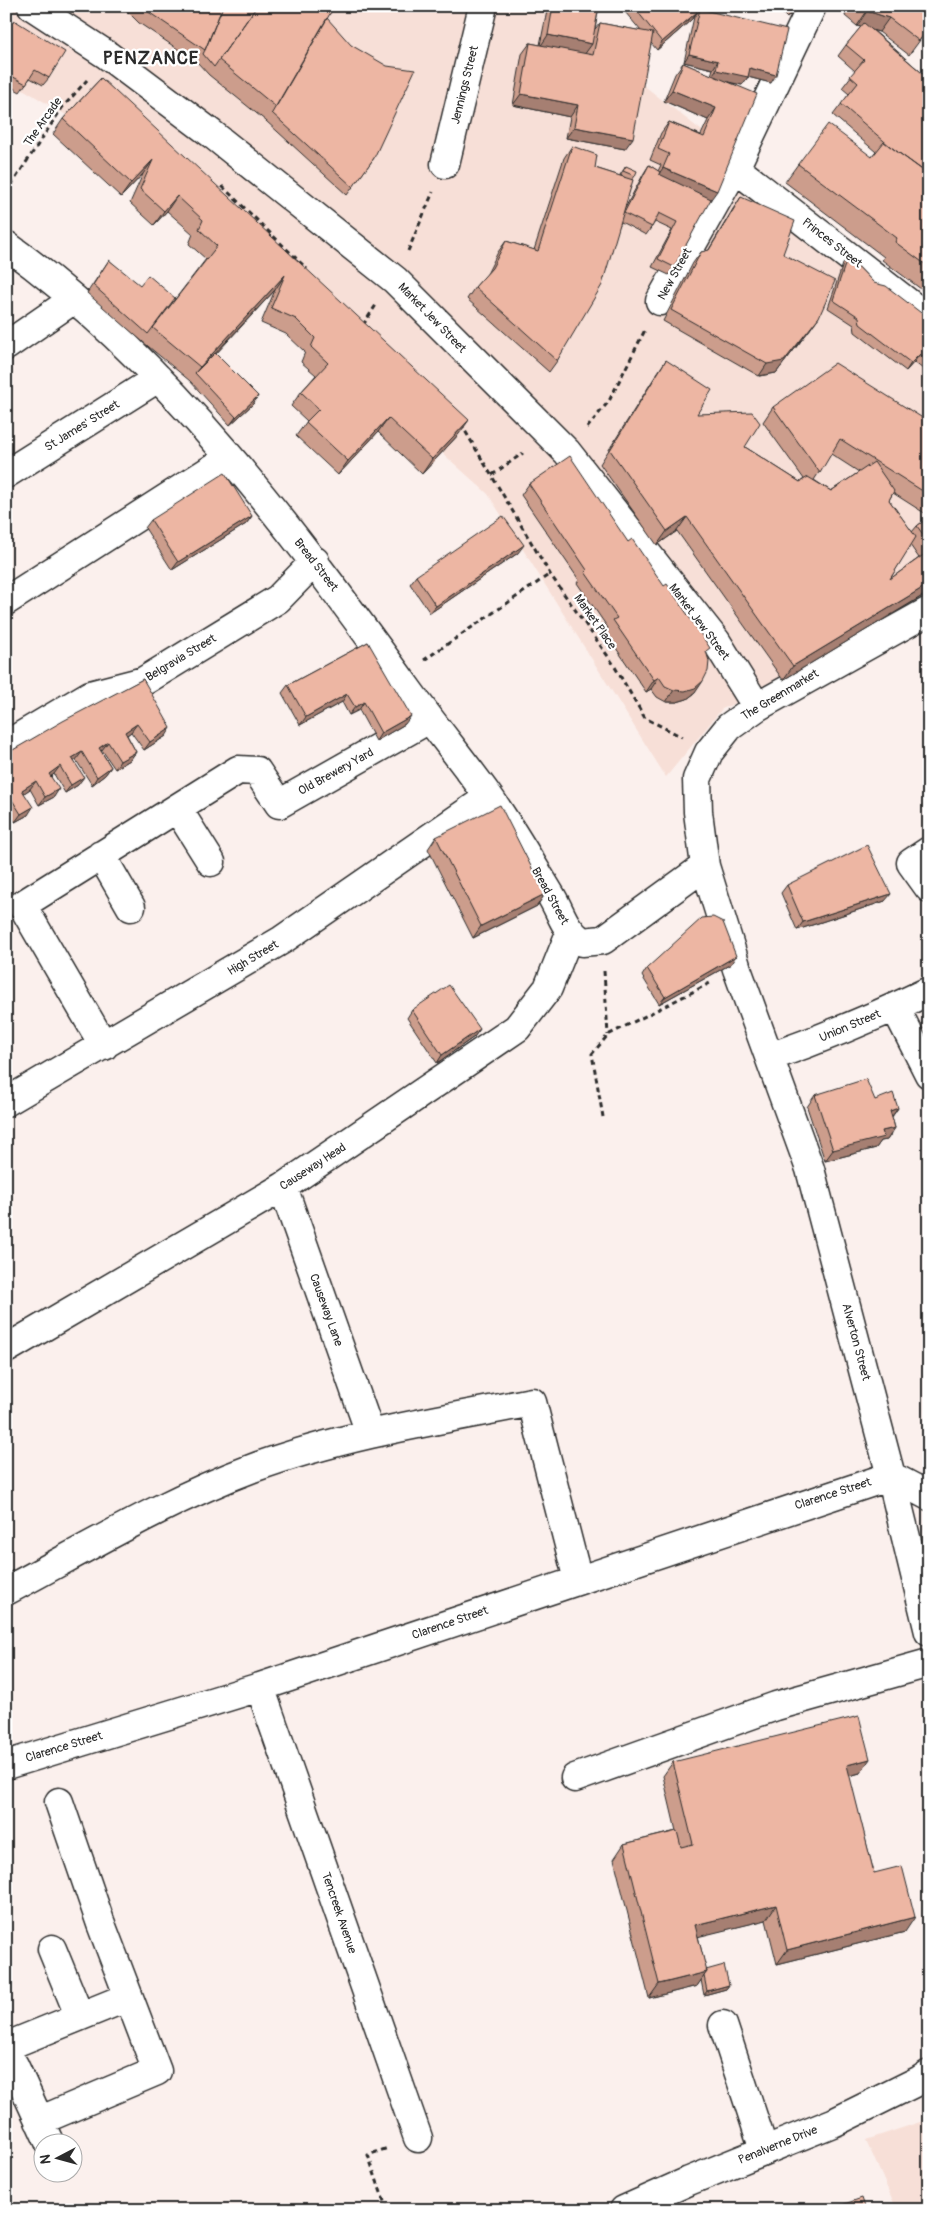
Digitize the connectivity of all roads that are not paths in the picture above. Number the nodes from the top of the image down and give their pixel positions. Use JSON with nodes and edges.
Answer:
{"nodes":[{"id":1,"x":32,"y":6,"type":"edge"},
{"id":2,"x":483,"y":6,"type":"edge"},
{"id":3,"x":812,"y":6,"type":"edge"},
{"id":4,"x":445,"y":164,"type":"road end"},
{"id":5,"x":735,"y":168,"type":"junction"},
{"id":6,"x":6,"y":245,"type":"edge"},
{"id":7,"x":74,"y":299,"type":"junction"},
{"id":8,"x":660,"y":301,"type":"road end"},
{"id":9,"x":929,"y":319,"type":"edge"},
{"id":10,"x":6,"y":346,"type":"edge"},
{"id":11,"x":158,"y":378,"type":"junction"},
{"id":12,"x":229,"y":458,"type":"junction"},
{"id":13,"x":6,"y":474,"type":"edge"},
{"id":14,"x":315,"y":561,"type":"junction"},
{"id":15,"x":6,"y":601,"type":"edge"},
{"id":16,"x":929,"y":611,"type":"edge"},
{"id":17,"x":757,"y":707,"type":"junction"},
{"id":18,"x":429,"y":720,"type":"junction"},
{"id":19,"x":6,"y":745,"type":"edge"},
{"id":20,"x":489,"y":797,"type":"junction"},
{"id":21,"x":177,"y":808,"type":"junction"},
{"id":22,"x":929,"y":851,"type":"edge"},
{"id":23,"x":101,"y":856,"type":"junction"},
{"id":24,"x":211,"y":862,"type":"dead end"},
{"id":25,"x":705,"y":866,"type":"junction"},
{"id":26,"x":929,"y":888,"type":"edge"},
{"id":27,"x":131,"y":907,"type":"dead end"},
{"id":28,"x":14,"y":909,"type":"edge"},
{"id":29,"x":570,"y":933,"type":"junction"},
{"id":30,"x":929,"y":991,"type":"edge"},
{"id":31,"x":895,"y":1008,"type":"junction"},
{"id":32,"x":104,"y":1046,"type":"junction"},
{"id":33,"x":770,"y":1056,"type":"junction"},
{"id":34,"x":929,"y":1074,"type":"edge"},
{"id":35,"x":6,"y":1102,"type":"edge"},
{"id":36,"x":283,"y":1187,"type":"junction"},
{"id":37,"x":6,"y":1349,"type":"edge"},
{"id":38,"x":370,"y":1433,"type":"junction"},
{"id":39,"x":891,"y":1476,"type":"junction"},
{"id":40,"x":929,"y":1496,"type":"edge"},
{"id":41,"x":921,"y":1567,"type":"edge"},
{"id":42,"x":578,"y":1580,"type":"junction"},
{"id":43,"x":6,"y":1591,"type":"edge"},
{"id":44,"x":929,"y":1632,"type":"edge"},
{"id":45,"x":929,"y":1663,"type":"edge"},
{"id":46,"x":260,"y":1687,"type":"junction"},
{"id":47,"x":6,"y":1765,"type":"edge"},
{"id":48,"x":575,"y":1778,"type":"dead end"},
{"id":49,"x":59,"y":1802,"type":"dead end"},
{"id":50,"x":52,"y":1949,"type":"dead end"},
{"id":51,"x":128,"y":1997,"type":"junction"},
{"id":52,"x":79,"y":2016,"type":"junction"},
{"id":53,"x":722,"y":2025,"type":"dead end"},
{"id":54,"x":8,"y":2056,"type":"edge"},
{"id":55,"x":929,"y":2074,"type":"edge"},
{"id":56,"x":45,"y":2132,"type":"edge"},
{"id":57,"x":418,"y":2138,"type":"road end"},
{"id":58,"x":764,"y":2150,"type":"junction"},
{"id":59,"x":624,"y":2210,"type":"edge"}],
"edges":[{"from":1,"to":17,"type":"street","name":"Market Jew Street"},
{"from":2,"to":4,"type":"street","name":"Jennings Street"},
{"from":3,"to":5,"type":"street","name":"New Street"},
{"from":5,"to":8,"type":"street","name":"New Street"},
{"from":5,"to":9,"type":"street","name":"Princes Street"},
{"from":6,"to":7,"type":"street","name":"Bread Street"},
{"from":7,"to":10,"type":"street"},
{"from":7,"to":11,"type":"street","name":"Bread Street"},
{"from":11,"to":12,"type":"street","name":"Bread Street"},
{"from":11,"to":13,"type":"street","name":"St James' Street"},
{"from":12,"to":14,"type":"street","name":"Bread Street"},
{"from":12,"to":15,"type":"street"},
{"from":14,"to":18,"type":"street","name":"Bread Street"},
{"from":14,"to":19,"type":"street","name":"Belgravia Street"},
{"from":16,"to":17,"type":"street","name":"The Greenmarket"},
{"from":17,"to":25,"type":"street","name":"The Greenmarket"},
{"from":18,"to":20,"type":"street","name":"Bread Street"},
{"from":18,"to":21,"type":"street","name":"Old Brewery Yard"},
{"from":20,"to":29,"type":"street","name":"Bread Street"},
{"from":20,"to":32,"type":"street","name":"High Street"},
{"from":21,"to":23,"type":"street"},
{"from":21,"to":24,"type":"street"},
{"from":22,"to":26,"type":"street"},
{"from":23,"to":27,"type":"street"},
{"from":23,"to":28,"type":"street"},
{"from":25,"to":29,"type":"street"},
{"from":25,"to":33,"type":"street","name":"The Greenmarket"},
{"from":28,"to":32,"type":"street"},
{"from":29,"to":36,"type":"street","name":"Causeway Head"},
{"from":30,"to":31,"type":"street","name":"Union Street"},
{"from":31,"to":33,"type":"street","name":"Union Street"},
{"from":31,"to":34,"type":"street"},
{"from":32,"to":35,"type":"street","name":"High Street"},
{"from":33,"to":39,"type":"street","name":"Alverton Street"},
{"from":36,"to":37,"type":"street","name":"Causeway Head"},
{"from":36,"to":38,"type":"street","name":"Causeway Lane"},
{"from":38,"to":42,"type":"street"},
{"from":38,"to":43,"type":"street"},
{"from":39,"to":40,"type":"street"},
{"from":39,"to":41,"type":"street","name":"Alverton Street"},
{"from":39,"to":42,"type":"street","name":"Clarence Street"},
{"from":41,"to":44,"type":"street","name":"Alverton Street"},
{"from":42,"to":46,"type":"street","name":"Clarence Street"},
{"from":45,"to":48,"type":"street"},
{"from":46,"to":47,"type":"street","name":"Clarence Street"},
{"from":46,"to":57,"type":"street","name":"Tencreek Avenue"},
{"from":49,"to":51,"type":"street"},
{"from":50,"to":52,"type":"street"},
{"from":51,"to":52,"type":"street"},
{"from":51,"to":56,"type":"street"},
{"from":52,"to":54,"type":"street"},
{"from":53,"to":58,"type":"street"},
{"from":54,"to":56,"type":"street"},
{"from":55,"to":58,"type":"street","name":"Penalverne Drive"},
{"from":58,"to":59,"type":"street","name":"Penalverne Drive"}]}
